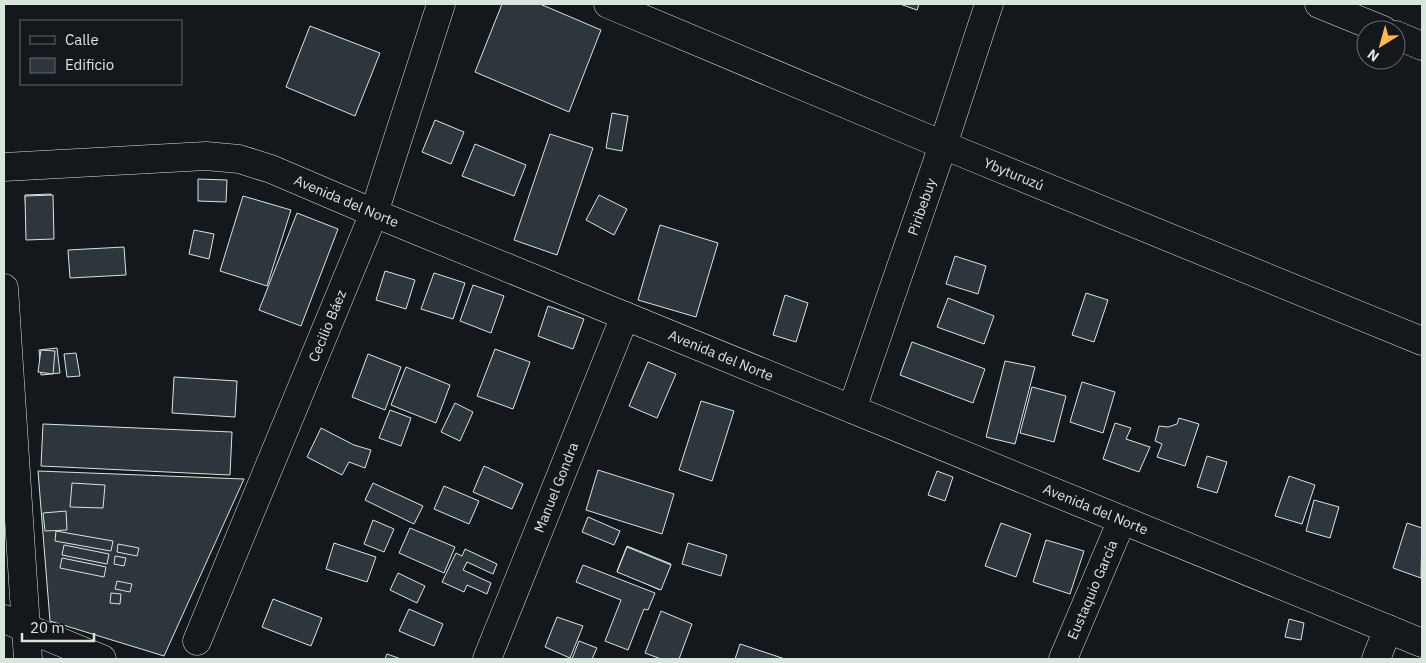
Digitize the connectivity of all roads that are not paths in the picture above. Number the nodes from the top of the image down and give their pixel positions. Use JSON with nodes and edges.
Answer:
{"nodes":[{"id":1,"x":441,"y":4,"type":"edge"},
{"id":2,"x":608,"y":4,"type":"edge"},
{"id":3,"x":989,"y":4,"type":"edge"},
{"id":4,"x":1319,"y":4,"type":"edge"},
{"id":5,"x":1358,"y":20,"type":"edge"},
{"id":6,"x":1406,"y":39,"type":"edge"},
{"id":7,"x":1422,"y":46,"type":"edge"},
{"id":8,"x":943,"y":145,"type":"junction"},
{"id":9,"x":4,"y":167,"type":"edge"},
{"id":10,"x":374,"y":213,"type":"junction"},
{"id":11,"x":4,"y":288,"type":"edge"},
{"id":12,"x":625,"y":316,"type":"junction"},
{"id":13,"x":1422,"y":341,"type":"edge"},
{"id":14,"x":852,"y":409,"type":"junction"},
{"id":15,"x":9,"y":453,"type":"edge"},
{"id":16,"x":10,"y":490,"type":"edge"},
{"id":17,"x":1122,"y":520,"type":"junction"},
{"id":18,"x":15,"y":624,"type":"edge"},
{"id":19,"x":1388,"y":629,"type":"junction"},
{"id":20,"x":197,"y":641,"type":"dead end"},
{"id":21,"x":1422,"y":643,"type":"edge"},
{"id":22,"x":28,"y":659,"type":"edge"},
{"id":23,"x":102,"y":659,"type":"edge"},
{"id":24,"x":487,"y":659,"type":"edge"},
{"id":25,"x":1063,"y":659,"type":"edge"},
{"id":26,"x":1376,"y":659,"type":"edge"}],
"edges":[{"from":1,"to":10,"type":"street","name":"Cecilio Báez"},
{"from":2,"to":8,"type":"street","name":"Ybyturuzú"},
{"from":3,"to":8,"type":"street","name":"Piribebuy"},
{"from":4,"to":5,"type":"street"},
{"from":6,"to":7,"type":"street"},
{"from":8,"to":13,"type":"street","name":"Ybyturuzú"},
{"from":8,"to":14,"type":"street","name":"Piribebuy"},
{"from":9,"to":10,"type":"street","name":"Avenida del Norte"},
{"from":10,"to":12,"type":"street","name":"Avenida del Norte"},
{"from":10,"to":20,"type":"street","name":"Cecilio Báez"},
{"from":11,"to":15,"type":"street"},
{"from":12,"to":14,"type":"street","name":"Avenida del Norte"},
{"from":12,"to":24,"type":"street","name":"Manuel Gondra"},
{"from":14,"to":17,"type":"street","name":"Avenida del Norte"},
{"from":15,"to":16,"type":"street"},
{"from":16,"to":18,"type":"street"},
{"from":17,"to":19,"type":"street","name":"Avenida del Norte"},
{"from":17,"to":25,"type":"street","name":"Eustaquio García"},
{"from":18,"to":22,"type":"street"},
{"from":18,"to":23,"type":"street"},
{"from":19,"to":21,"type":"street","name":"Avenida del Norte"},
{"from":19,"to":26,"type":"street"}]}
